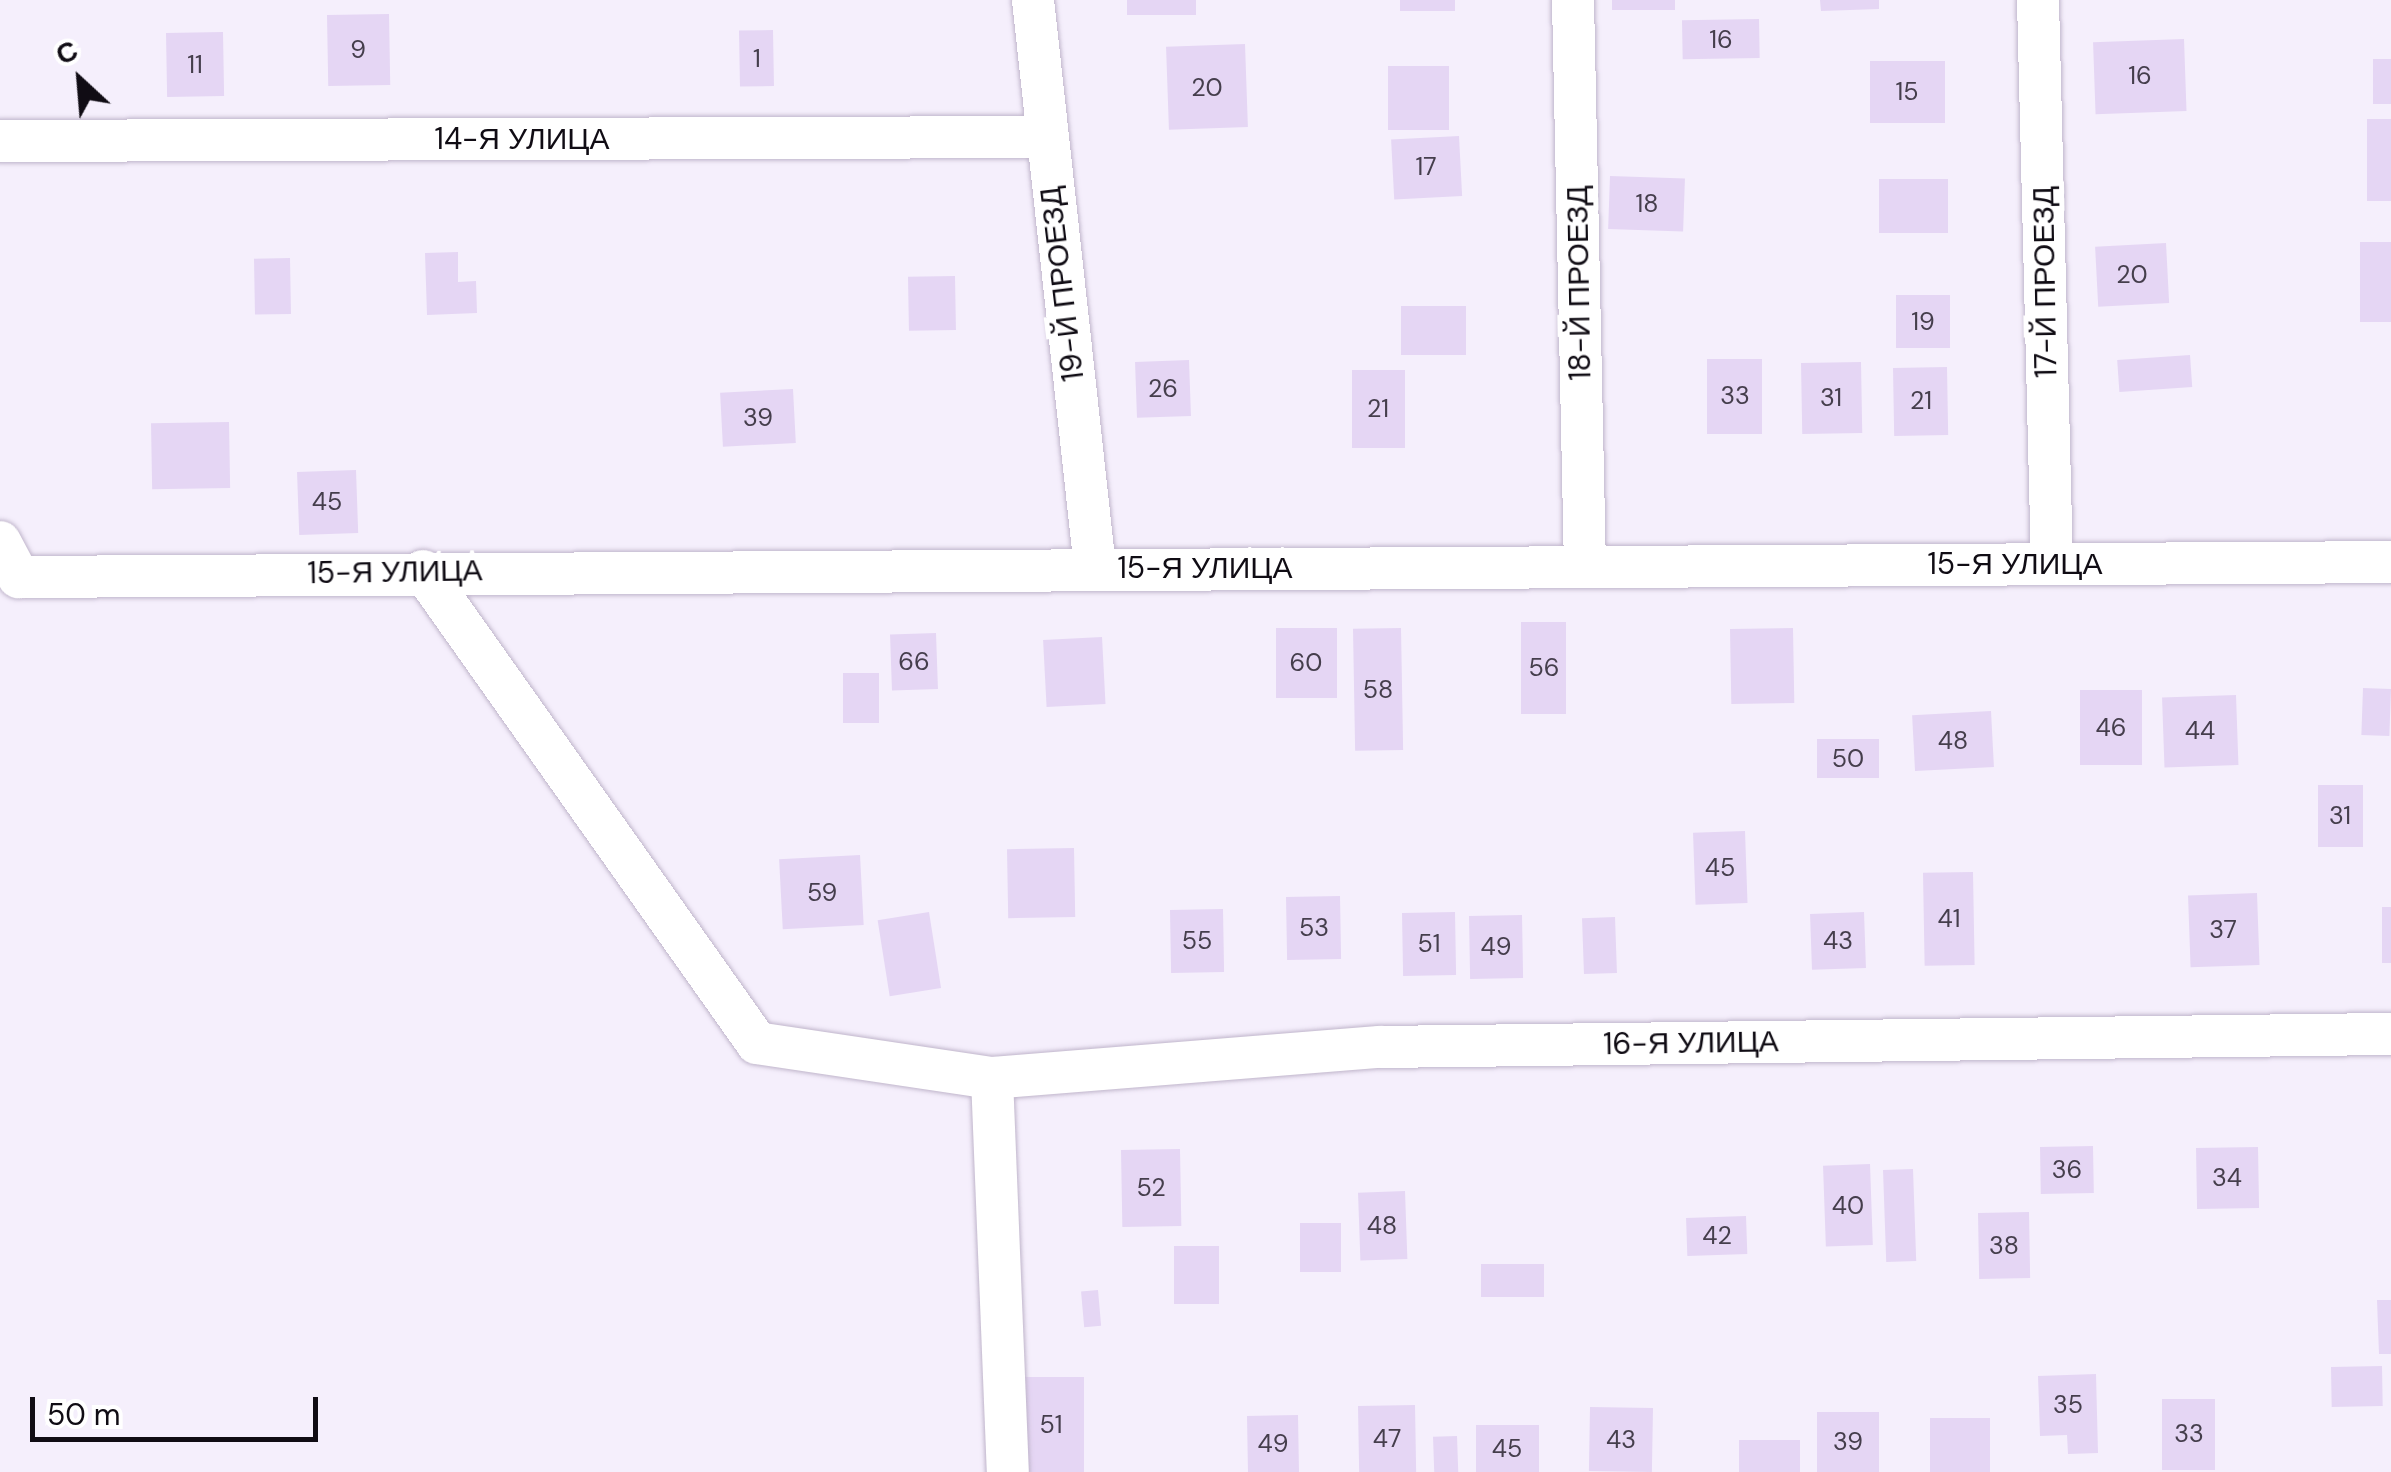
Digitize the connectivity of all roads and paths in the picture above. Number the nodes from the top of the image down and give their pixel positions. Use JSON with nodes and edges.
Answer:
{"nodes":[{"id":1,"x":1034,"y":0,"type":"edge"},
{"id":2,"x":1573,"y":0,"type":"edge"},
{"id":3,"x":2038,"y":0,"type":"edge"},
{"id":4,"x":1044,"y":137,"type":"junction"},
{"id":5,"x":0,"y":142,"type":"edge"},
{"id":6,"x":10,"y":559,"type":"edge"},
{"id":7,"x":2391,"y":562,"type":"edge"},
{"id":8,"x":2052,"y":564,"type":"junction"},
{"id":9,"x":1586,"y":566,"type":"junction"},
{"id":10,"x":1095,"y":568,"type":"junction"},
{"id":11,"x":423,"y":571,"type":"junction"},
{"id":12,"x":2391,"y":1034,"type":"edge"},
{"id":13,"x":992,"y":1078,"type":"junction"},
{"id":14,"x":1008,"y":1472,"type":"edge"}],
"edges":[{"from":1,"to":4,"type":"street","name":"19-Й ПРОЕЗД"},
{"from":2,"to":9,"type":"street","name":"18-Й ПРОЕЗД"},
{"from":3,"to":8,"type":"street","name":"17-Й ПРОЕЗД"},
{"from":4,"to":5,"type":"street","name":"14-Я УЛИЦА"},
{"from":4,"to":10,"type":"street","name":"19-Й ПРОЕЗД"},
{"from":6,"to":11,"type":"street","name":"15-Я УЛИЦА"},
{"from":7,"to":8,"type":"street","name":"15-Я УЛИЦА"},
{"from":8,"to":9,"type":"street","name":"15-Я УЛИЦА"},
{"from":9,"to":10,"type":"street","name":"15-Я УЛИЦА"},
{"from":10,"to":11,"type":"street","name":"15-Я УЛИЦА"},
{"from":11,"to":13,"type":"street","name":"16-Я УЛИЦА"},
{"from":12,"to":13,"type":"street","name":"16-Я УЛИЦА"},
{"from":13,"to":14,"type":"street"}]}
